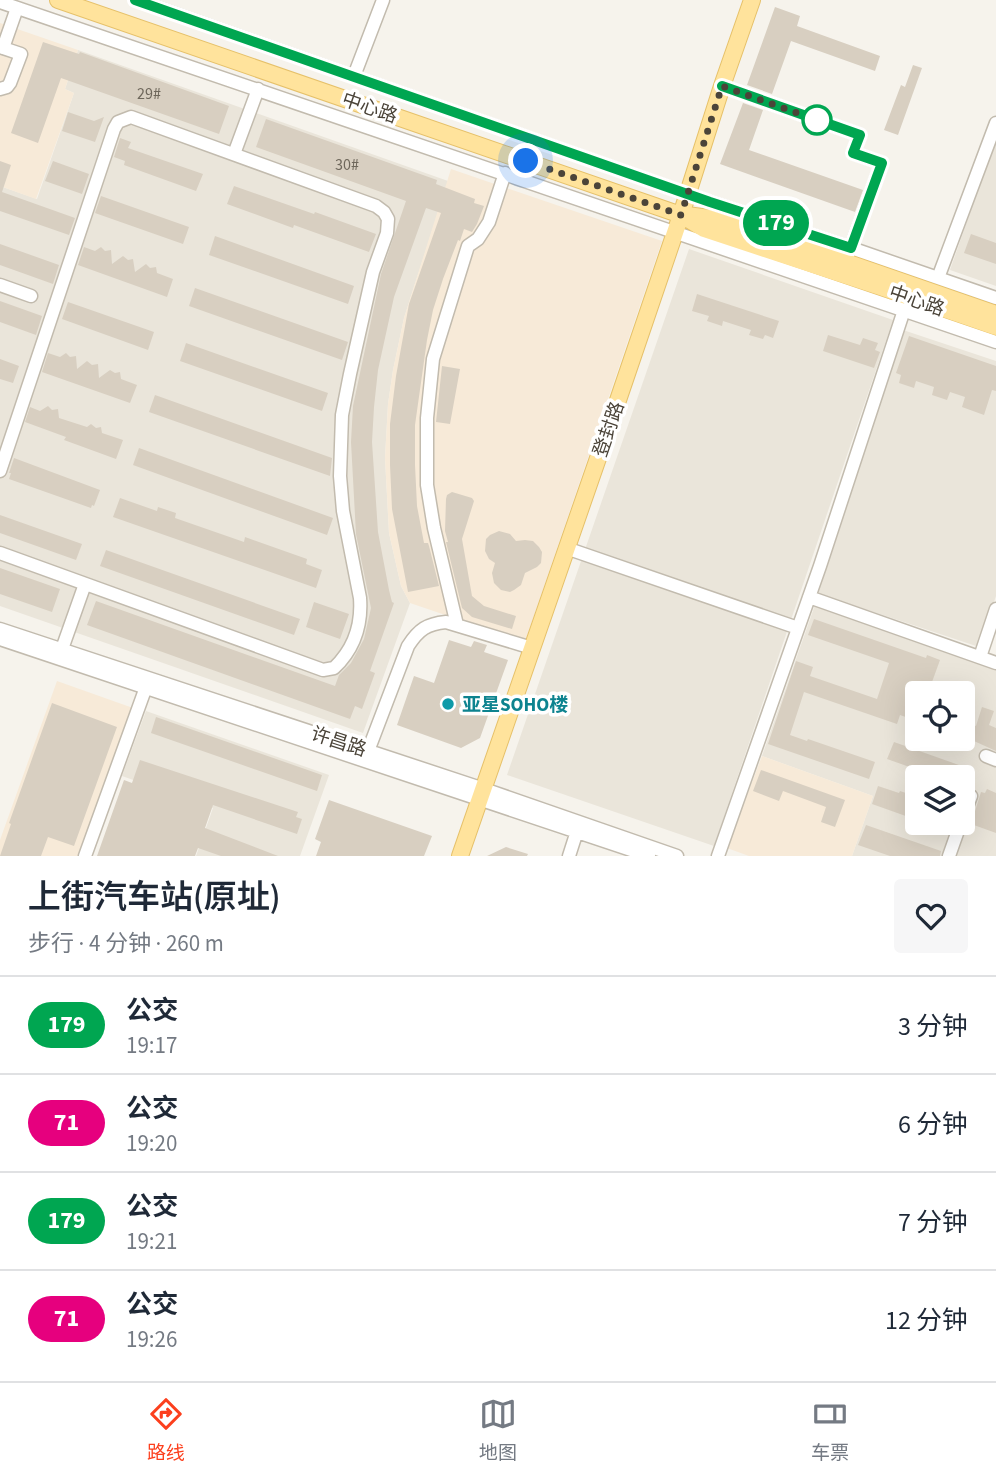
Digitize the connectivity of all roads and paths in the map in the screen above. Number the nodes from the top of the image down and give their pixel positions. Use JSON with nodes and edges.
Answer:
{"nodes":[{"id":1,"x":58,"y":0,"type":"edge"},
{"id":2,"x":135,"y":0,"type":"edge"},
{"id":3,"x":383,"y":0,"type":"edge"},
{"id":4,"x":752,"y":0,"type":"edge"},
{"id":5,"x":0,"y":2,"type":"edge"},
{"id":6,"x":17,"y":8,"type":"junction"},
{"id":7,"x":1,"y":47,"type":"edge"},
{"id":8,"x":354,"y":76,"type":"junction"},
{"id":9,"x":722,"y":86,"type":"junction"},
{"id":10,"x":0,"y":89,"type":"edge"},
{"id":11,"x":258,"y":89,"type":"junction"},
{"id":12,"x":996,"y":123,"type":"edge"},
{"id":13,"x":234,"y":154,"type":"junction"},
{"id":14,"x":505,"y":173,"type":"junction"},
{"id":15,"x":688,"y":194,"type":"junction"},
{"id":16,"x":681,"y":215,"type":"junction"},
{"id":17,"x":676,"y":232,"type":"junction"},
{"id":18,"x":849,"y":255,"type":"junction"},
{"id":19,"x":938,"y":278,"type":"junction"},
{"id":20,"x":0,"y":285,"type":"edge"},
{"id":21,"x":31,"y":296,"type":"dead end"},
{"id":22,"x":996,"y":298,"type":"edge"},
{"id":23,"x":906,"y":303,"type":"junction"},
{"id":24,"x":996,"y":314,"type":"edge"},
{"id":25,"x":996,"y":327,"type":"edge"},
{"id":26,"x":996,"y":342,"type":"edge"},
{"id":27,"x":0,"y":471,"type":"edge"},
{"id":28,"x":566,"y":548,"type":"junction"},
{"id":29,"x":0,"y":553,"type":"edge"},
{"id":30,"x":85,"y":584,"type":"junction"},
{"id":31,"x":809,"y":597,"type":"junction"},
{"id":32,"x":996,"y":609,"type":"edge"},
{"id":33,"x":457,"y":625,"type":"junction"},
{"id":34,"x":798,"y":628,"type":"junction"},
{"id":35,"x":0,"y":629,"type":"edge"},
{"id":36,"x":0,"y":639,"type":"edge"},
{"id":37,"x":532,"y":648,"type":"junction"},
{"id":38,"x":62,"y":649,"type":"junction"},
{"id":39,"x":980,"y":657,"type":"junction"},
{"id":40,"x":996,"y":663,"type":"edge"},
{"id":41,"x":146,"y":687,"type":"junction"},
{"id":42,"x":368,"y":751,"type":"junction"},
{"id":43,"x":482,"y":794,"type":"junction"},
{"id":44,"x":578,"y":831,"type":"junction"},
{"id":45,"x":957,"y":835,"type":"edge"},
{"id":46,"x":85,"y":856,"type":"edge"},
{"id":47,"x":460,"y":856,"type":"edge"},
{"id":48,"x":569,"y":856,"type":"edge"},
{"id":49,"x":649,"y":856,"type":"edge"},
{"id":50,"x":677,"y":856,"type":"edge"},
{"id":51,"x":718,"y":856,"type":"edge"},
{"id":52,"x":949,"y":856,"type":"edge"}],
"edges":[{"from":1,"to":16,"type":"main road","name":"中心路"},
{"from":2,"to":8,"type":"street"},
{"from":3,"to":8,"type":"street"},
{"from":4,"to":9,"type":"main road","name":"登封路"},
{"from":5,"to":6,"type":"street"},
{"from":6,"to":7,"type":"street"},
{"from":6,"to":11,"type":"street"},
{"from":7,"to":10,"type":"street"},
{"from":8,"to":15,"type":"street"},
{"from":9,"to":15,"type":"main road","name":"登封路"},
{"from":9,"to":18,"type":"street"},
{"from":11,"to":13,"type":"street"},
{"from":11,"to":14,"type":"street"},
{"from":12,"to":19,"type":"street"},
{"from":13,"to":27,"type":"street"},
{"from":13,"to":30,"type":"street"},
{"from":14,"to":17,"type":"street"},
{"from":14,"to":33,"type":"street"},
{"from":15,"to":16,"type":"main road","name":"登封路"},
{"from":15,"to":18,"type":"street"},
{"from":16,"to":17,"type":"main road","name":"登封路"},
{"from":16,"to":18,"type":"main road","name":"中心路"},
{"from":16,"to":23,"type":"main road","name":"中心路"},
{"from":17,"to":23,"type":"street"},
{"from":17,"to":28,"type":"main road","name":"登封路"},
{"from":18,"to":19,"type":"street"},
{"from":18,"to":24,"type":"main road","name":"中心路"},
{"from":19,"to":22,"type":"street"},
{"from":20,"to":21,"type":"street"},
{"from":23,"to":25,"type":"main road","name":"中心路"},
{"from":23,"to":26,"type":"street"},
{"from":23,"to":31,"type":"street"},
{"from":28,"to":34,"type":"street"},
{"from":28,"to":37,"type":"main road","name":"登封路"},
{"from":29,"to":30,"type":"street"},
{"from":30,"to":38,"type":"street"},
{"from":31,"to":34,"type":"street"},
{"from":31,"to":39,"type":"street"},
{"from":32,"to":39,"type":"street"},
{"from":33,"to":37,"type":"street"},
{"from":33,"to":42,"type":"street"},
{"from":34,"to":51,"type":"street"},
{"from":35,"to":38,"type":"street","name":"许昌路"},
{"from":36,"to":41,"type":"street","name":"许昌路"},
{"from":37,"to":43,"type":"main road","name":"登封路"},
{"from":38,"to":42,"type":"street","name":"许昌路"},
{"from":39,"to":40,"type":"street"},
{"from":41,"to":43,"type":"street","name":"许昌路"},
{"from":41,"to":46,"type":"street"},
{"from":42,"to":43,"type":"street","name":"许昌路"},
{"from":43,"to":44,"type":"street","name":"许昌路"},
{"from":43,"to":47,"type":"main road","name":"登封路"},
{"from":43,"to":50,"type":"street","name":"许昌路"},
{"from":44,"to":48,"type":"street"},
{"from":44,"to":49,"type":"street","name":"许昌路"},
{"from":45,"to":52,"type":"street"}]}
